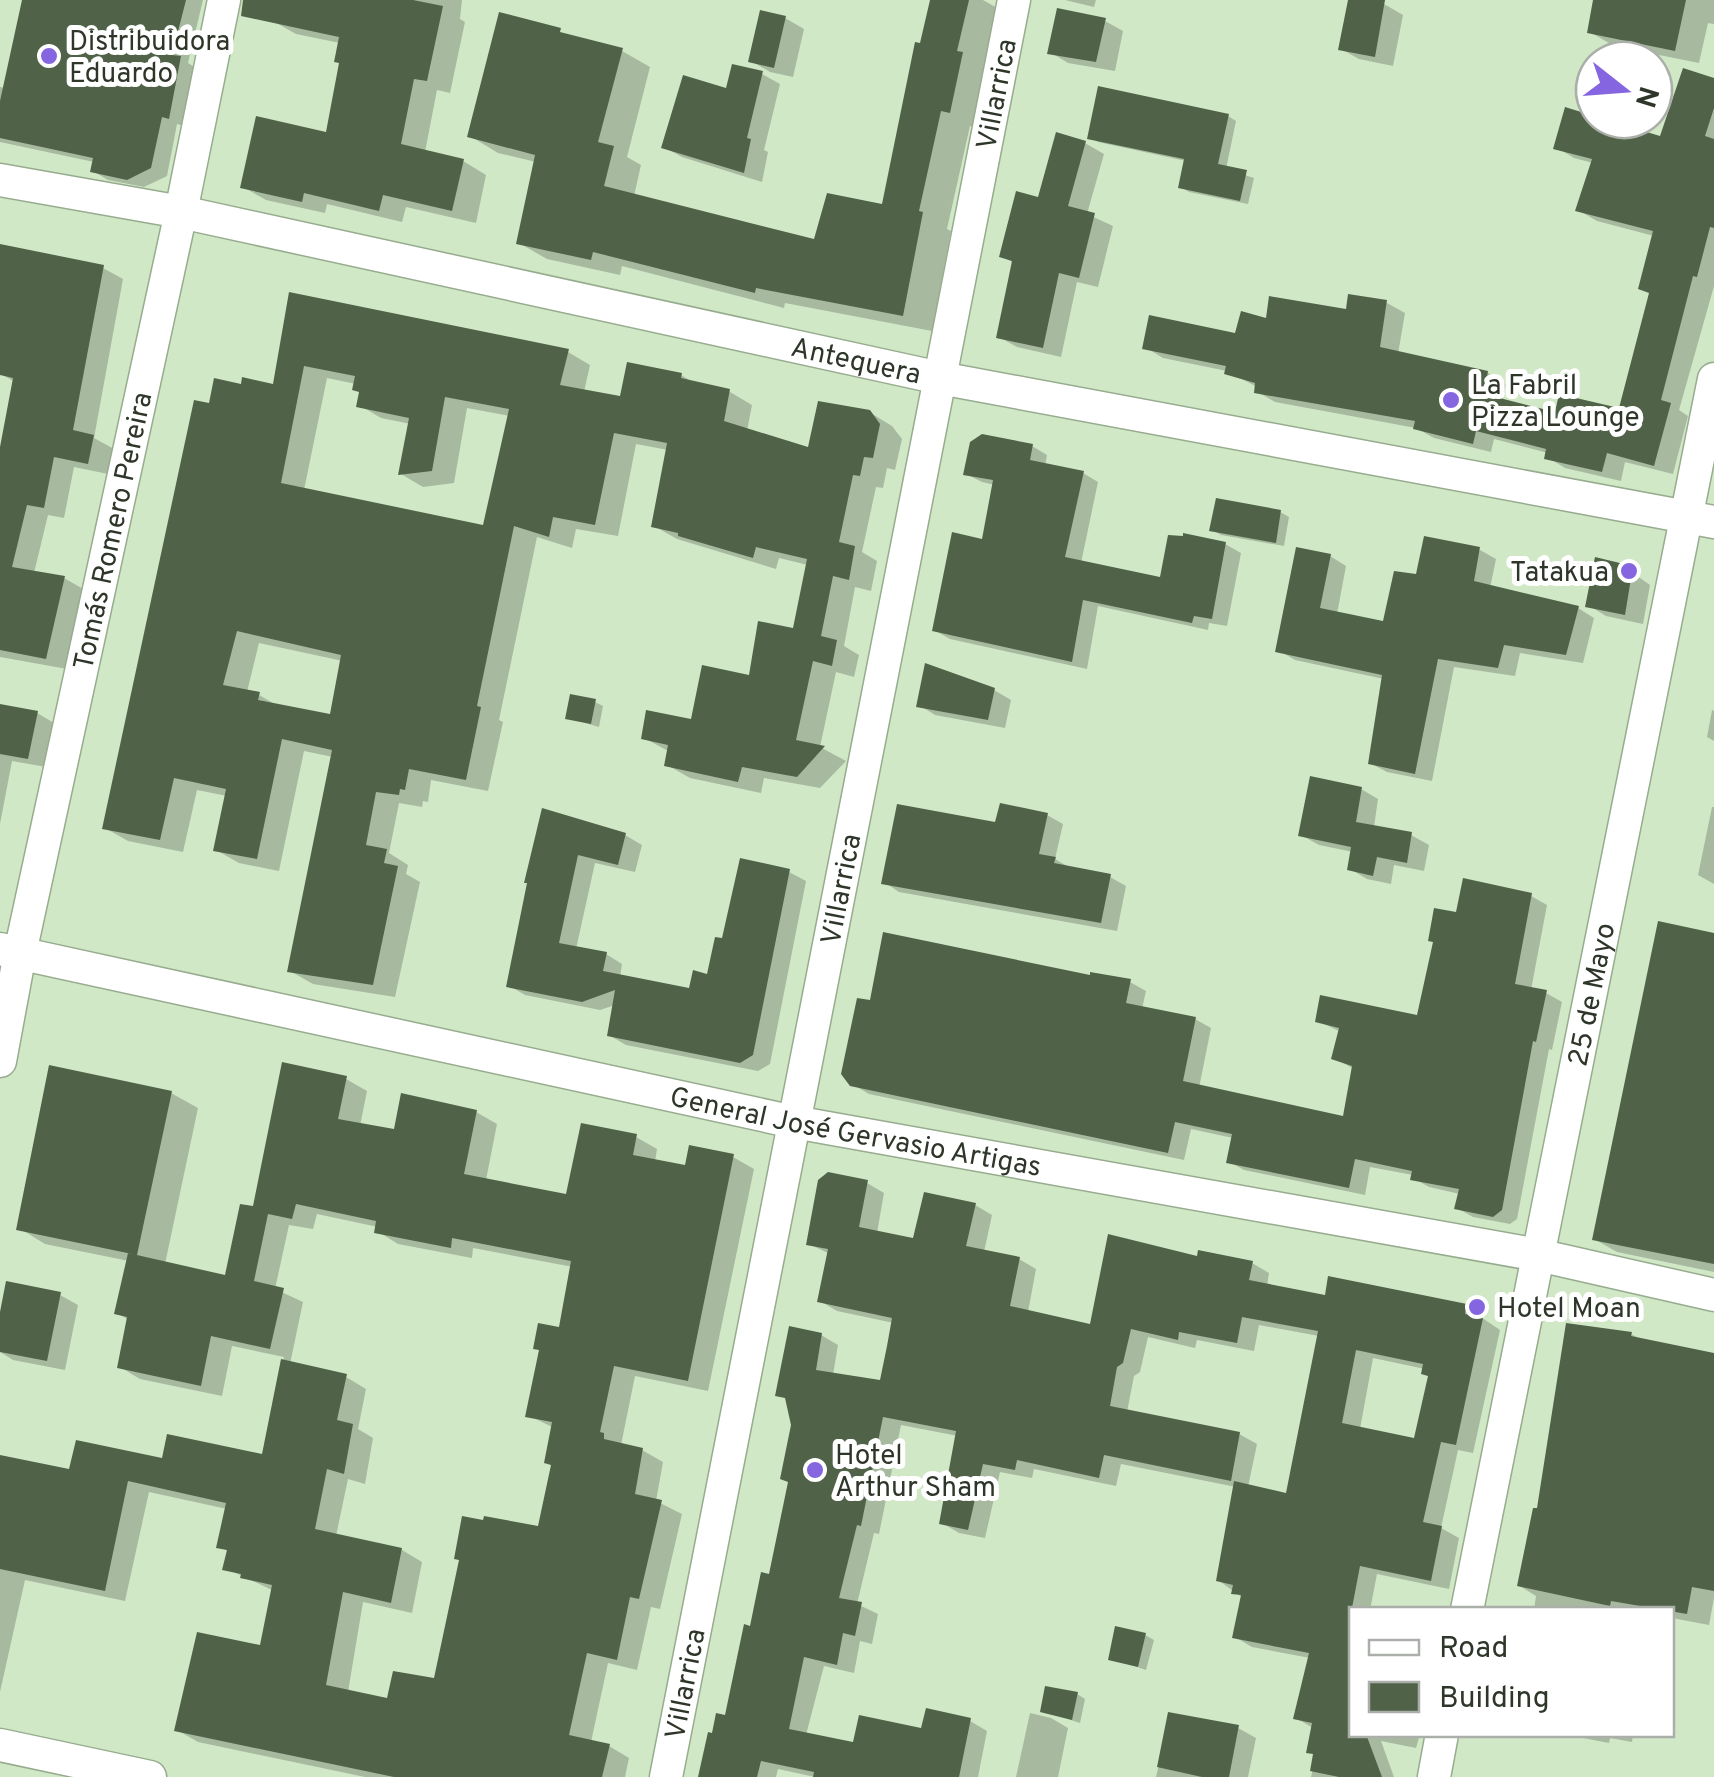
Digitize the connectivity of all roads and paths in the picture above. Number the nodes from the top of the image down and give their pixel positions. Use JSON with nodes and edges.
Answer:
{"nodes":[{"id":1,"x":224,"y":0,"type":"edge"},
{"id":2,"x":1014,"y":0,"type":"edge"},
{"id":3,"x":0,"y":180,"type":"edge"},
{"id":4,"x":181,"y":212,"type":"junction"},
{"id":5,"x":940,"y":378,"type":"junction"},
{"id":6,"x":1714,"y":379,"type":"edge"},
{"id":7,"x":1700,"y":519,"type":"edge"},
{"id":8,"x":10,"y":950,"type":"edge"},
{"id":9,"x":0,"y":1061,"type":"edge"},
{"id":10,"x":794,"y":1122,"type":"junction"},
{"id":11,"x":1538,"y":1255,"type":"junction"},
{"id":12,"x":1714,"y":1295,"type":"edge"},
{"id":13,"x":1468,"y":1607,"type":"edge"},
{"id":14,"x":1441,"y":1737,"type":"edge"},
{"id":15,"x":0,"y":1745,"type":"edge"},
{"id":16,"x":150,"y":1777,"type":"edge"},
{"id":17,"x":666,"y":1777,"type":"edge"},
{"id":18,"x":1434,"y":1777,"type":"edge"}],
"edges":[{"from":1,"to":4,"type":"street","name":"Tomás Romero Pereira"},
{"from":2,"to":5,"type":"street","name":"Villarrica"},
{"from":3,"to":4,"type":"street","name":"Antequera"},
{"from":4,"to":5,"type":"street","name":"Antequera"},
{"from":4,"to":8,"type":"street","name":"Tomás Romero Pereira"},
{"from":5,"to":7,"type":"street","name":"Antequera"},
{"from":5,"to":10,"type":"street","name":"Villarrica"},
{"from":6,"to":7,"type":"street","name":"25 de Mayo"},
{"from":7,"to":11,"type":"street","name":"25 de Mayo"},
{"from":8,"to":9,"type":"street","name":"Tomás Romero Pereira"},
{"from":8,"to":10,"type":"street","name":"General José Gervasio Artigas"},
{"from":10,"to":11,"type":"street","name":"General José Gervasio Artigas"},
{"from":10,"to":17,"type":"street","name":"Villarrica"},
{"from":11,"to":12,"type":"street","name":"General José Gervasio Artigas"},
{"from":11,"to":13,"type":"street","name":"25 de Mayo"},
{"from":14,"to":18,"type":"street"},
{"from":15,"to":16,"type":"street"}]}
